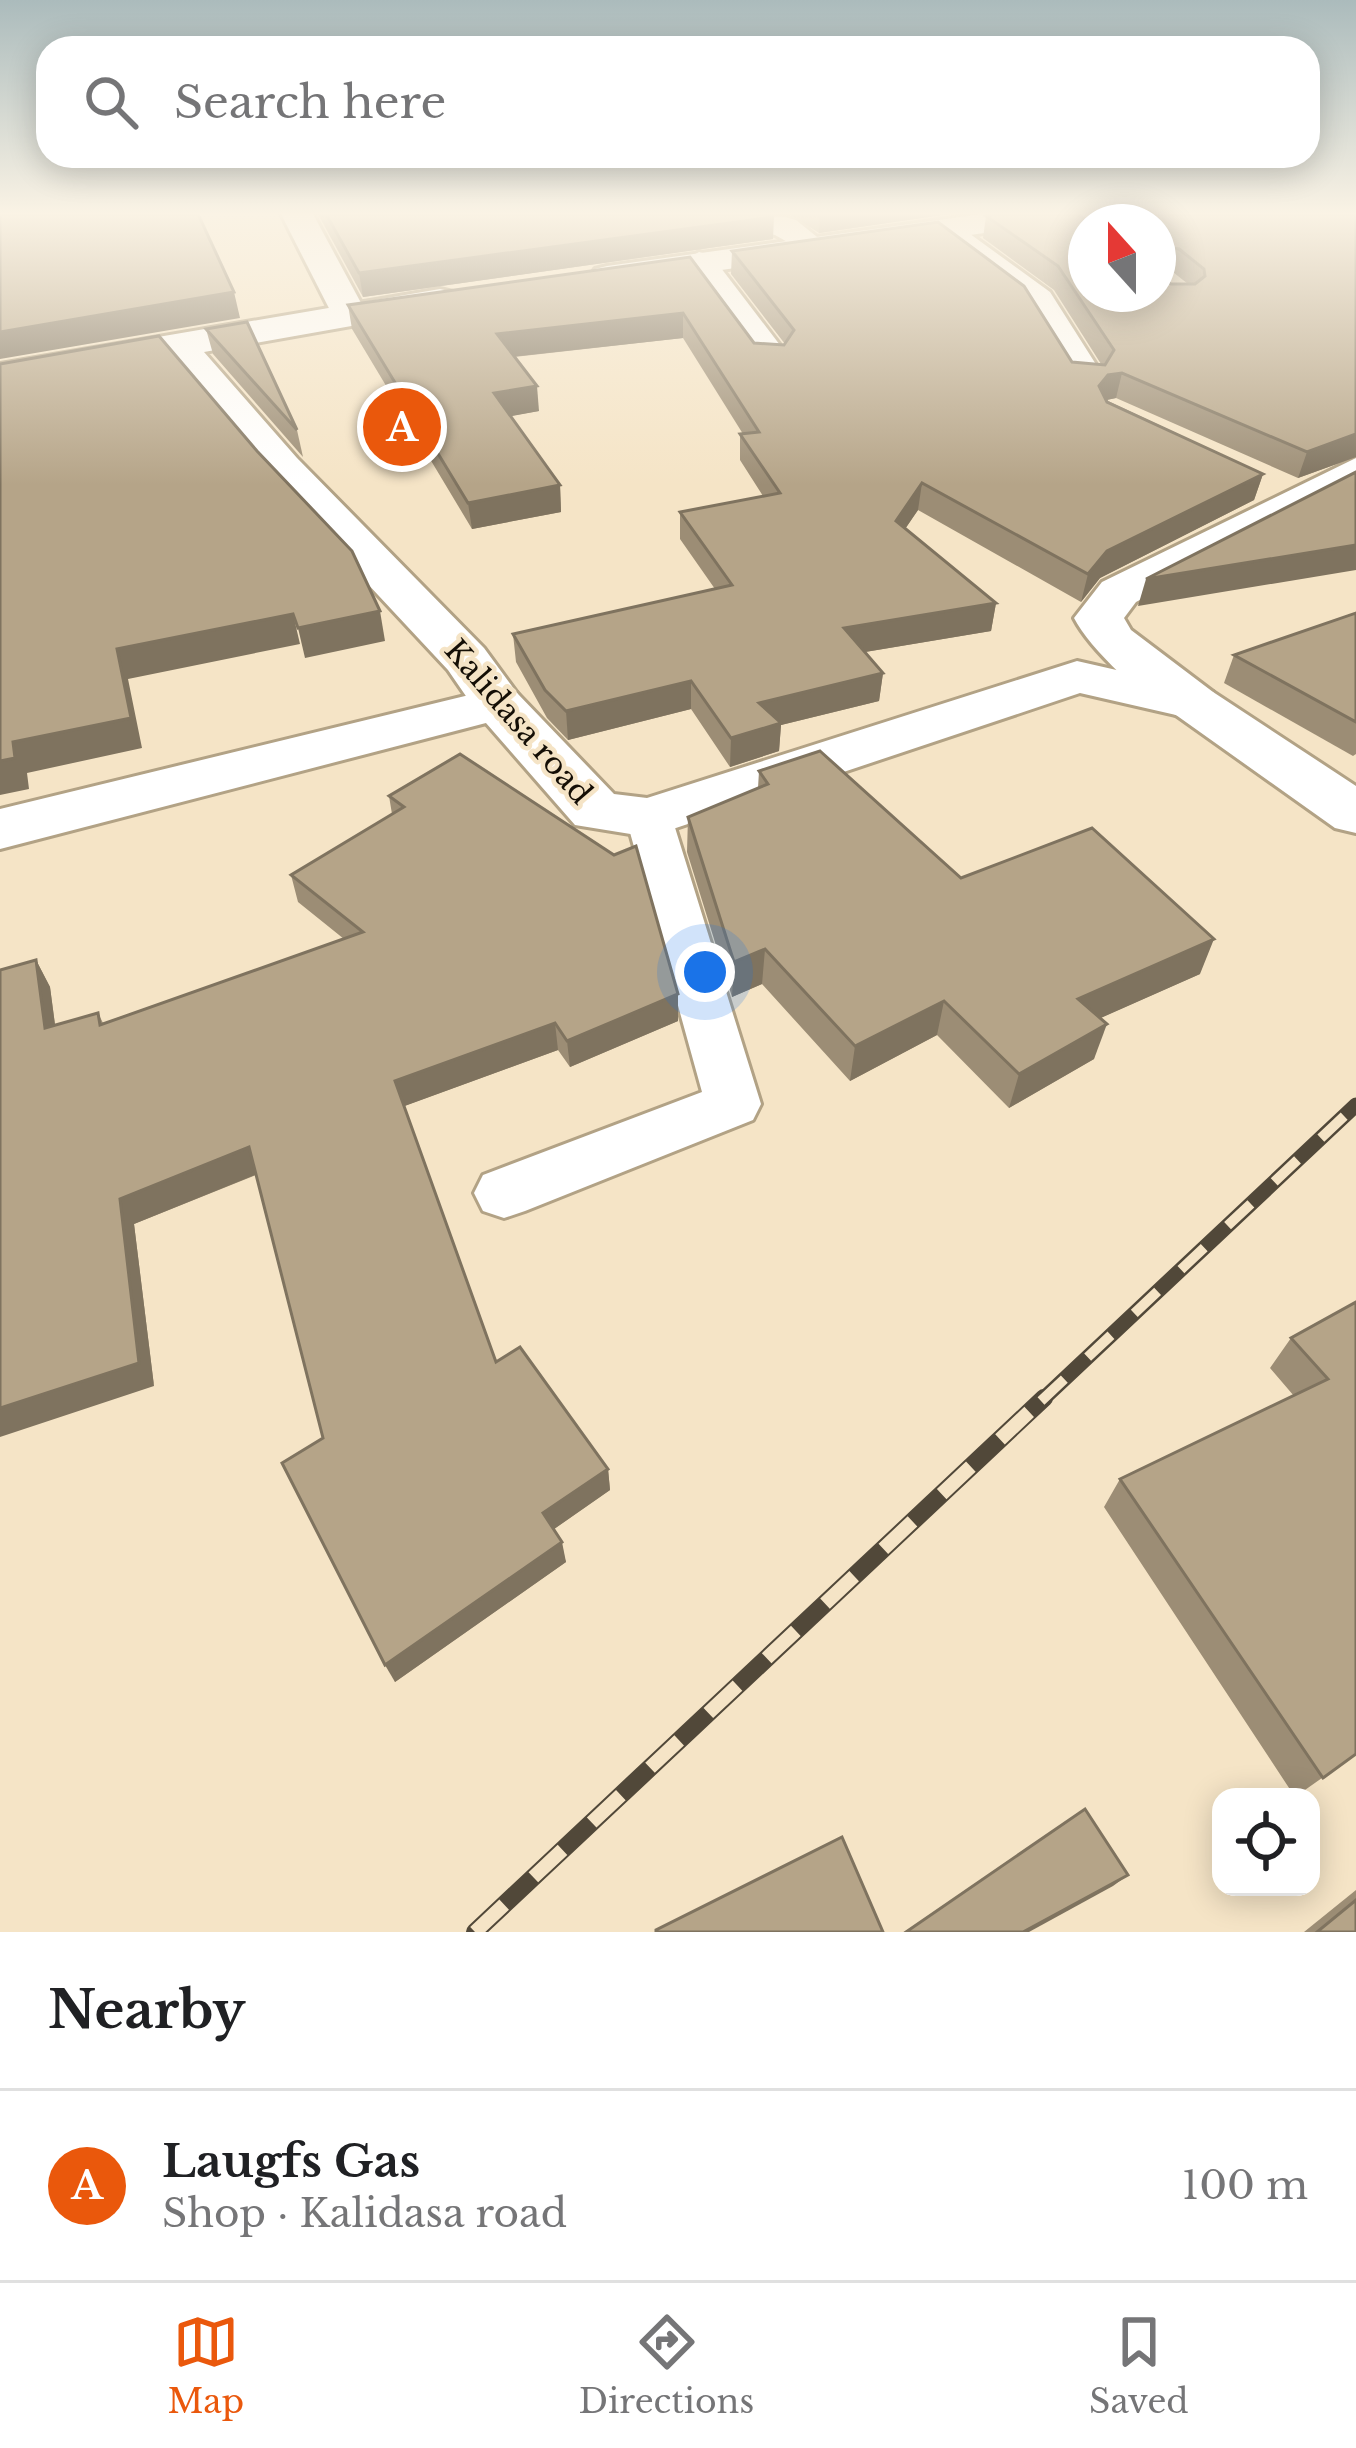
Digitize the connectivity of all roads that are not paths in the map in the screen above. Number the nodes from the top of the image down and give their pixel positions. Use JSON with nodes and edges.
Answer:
{"nodes":[{"id":1,"x":345,"y":304,"type":"edge"},
{"id":2,"x":413,"y":304,"type":"edge"},
{"id":3,"x":731,"y":304,"type":"edge"},
{"id":4,"x":1040,"y":304,"type":"edge"},
{"id":5,"x":350,"y":314,"type":"junction"},
{"id":6,"x":178,"y":345,"type":"junction"},
{"id":7,"x":770,"y":357,"type":"edge"},
{"id":8,"x":0,"y":376,"type":"edge"},
{"id":9,"x":1084,"y":377,"type":"edge"},
{"id":10,"x":1356,"y":471,"type":"edge"},
{"id":11,"x":1194,"y":703,"type":"junction"},
{"id":12,"x":498,"y":704,"type":"junction"},
{"id":13,"x":1356,"y":814,"type":"edge"},
{"id":14,"x":649,"y":818,"type":"junction"},
{"id":15,"x":0,"y":829,"type":"edge"},
{"id":16,"x":504,"y":1192,"type":"dead end"}],
"edges":[{"from":1,"to":5,"type":"street"},
{"from":2,"to":5,"type":"street"},
{"from":3,"to":7,"type":"street"},
{"from":4,"to":9,"type":"street"},
{"from":5,"to":6,"type":"street"},
{"from":6,"to":8,"type":"street"},
{"from":6,"to":12,"type":"street","name":"Kalidasa road"},
{"from":10,"to":11,"type":"street"},
{"from":11,"to":13,"type":"street","name":"Kalidasa road"},
{"from":11,"to":14,"type":"street","name":"Kalidasa road"},
{"from":12,"to":14,"type":"street","name":"Kalidasa road"},
{"from":12,"to":15,"type":"street"},
{"from":14,"to":16,"type":"lane"}]}
